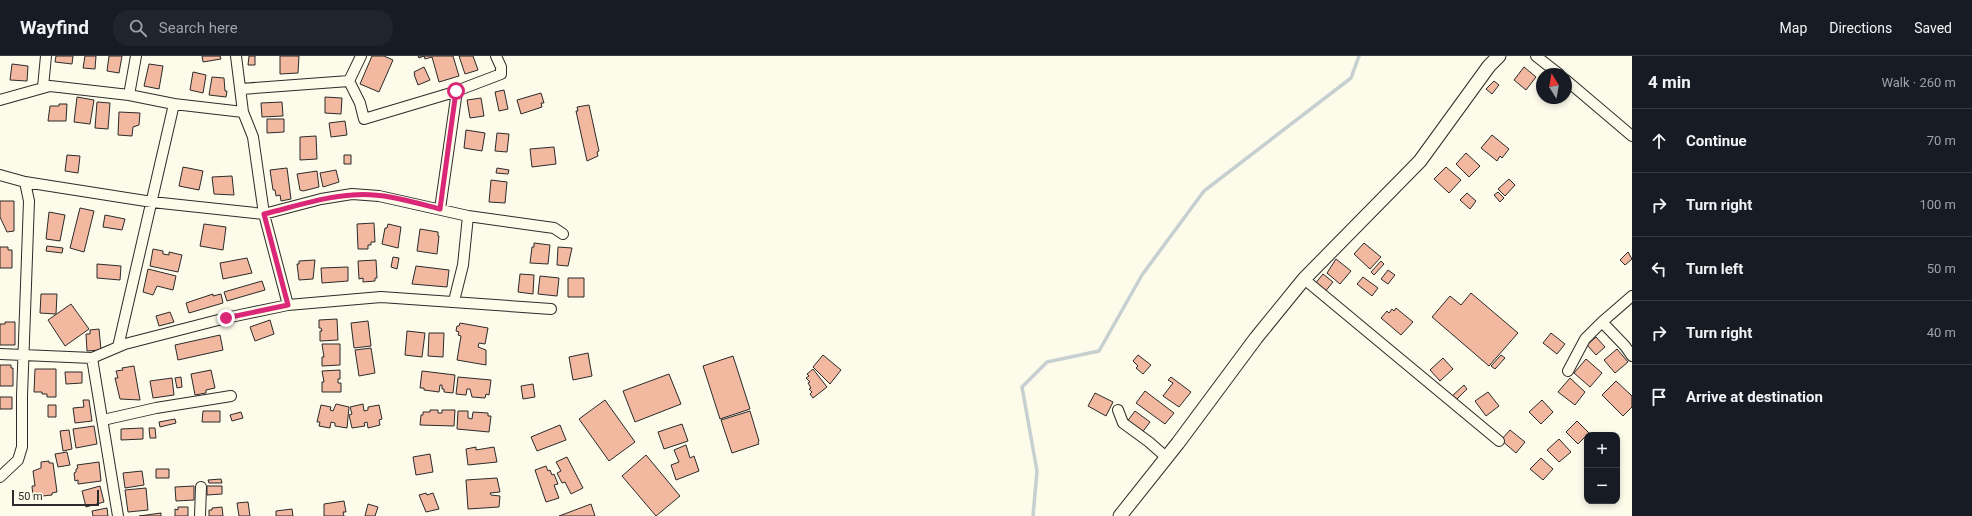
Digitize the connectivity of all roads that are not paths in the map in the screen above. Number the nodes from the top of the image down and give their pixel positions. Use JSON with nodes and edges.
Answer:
{"nodes":[{"id":1,"x":46,"y":56,"type":"edge"},
{"id":2,"x":136,"y":56,"type":"edge"},
{"id":3,"x":236,"y":56,"type":"edge"},
{"id":4,"x":361,"y":56,"type":"edge"},
{"id":5,"x":496,"y":56,"type":"edge"},
{"id":6,"x":1499,"y":56,"type":"edge"},
{"id":7,"x":1536,"y":56,"type":"edge"},
{"id":8,"x":1551,"y":68,"type":"edge"},
{"id":9,"x":349,"y":81,"type":"junction"},
{"id":10,"x":1572,"y":85,"type":"edge"},
{"id":11,"x":43,"y":87,"type":"junction"},
{"id":12,"x":240,"y":89,"type":"junction"},
{"id":13,"x":456,"y":91,"type":"junction"},
{"id":14,"x":129,"y":95,"type":"junction"},
{"id":15,"x":0,"y":100,"type":"edge"},
{"id":16,"x":174,"y":104,"type":"junction"},
{"id":17,"x":243,"y":112,"type":"junction"},
{"id":18,"x":1632,"y":136,"type":"edge"},
{"id":19,"x":0,"y":175,"type":"edge"},
{"id":20,"x":25,"y":182,"type":"junction"},
{"id":21,"x":152,"y":202,"type":"junction"},
{"id":22,"x":440,"y":209,"type":"junction"},
{"id":23,"x":264,"y":214,"type":"junction"},
{"id":24,"x":468,"y":216,"type":"junction"},
{"id":25,"x":563,"y":234,"type":"dead end"},
{"id":26,"x":1304,"y":279,"type":"junction"},
{"id":27,"x":1632,"y":296,"type":"edge"},
{"id":28,"x":454,"y":301,"type":"junction"},
{"id":29,"x":288,"y":305,"type":"junction"},
{"id":30,"x":551,"y":309,"type":"dead end"},
{"id":31,"x":1602,"y":322,"type":"junction"},
{"id":32,"x":118,"y":347,"type":"junction"},
{"id":33,"x":0,"y":354,"type":"edge"},
{"id":34,"x":23,"y":356,"type":"junction"},
{"id":35,"x":1632,"y":356,"type":"edge"},
{"id":36,"x":92,"y":358,"type":"junction"},
{"id":37,"x":1568,"y":372,"type":"dead end"},
{"id":38,"x":230,"y":396,"type":"dead end"},
{"id":39,"x":1118,"y":410,"type":"dead end"},
{"id":40,"x":103,"y":420,"type":"junction"},
{"id":41,"x":1498,"y":441,"type":"dead end"},
{"id":42,"x":1166,"y":457,"type":"junction"},
{"id":43,"x":0,"y":477,"type":"edge"},
{"id":44,"x":201,"y":487,"type":"dead end"},
{"id":45,"x":118,"y":516,"type":"edge"},
{"id":46,"x":200,"y":516,"type":"edge"},
{"id":47,"x":1120,"y":516,"type":"edge"}],
"edges":[{"from":1,"to":11,"type":"street"},
{"from":2,"to":14,"type":"street"},
{"from":3,"to":12,"type":"street"},
{"from":4,"to":9,"type":"street"},
{"from":5,"to":13,"type":"street"},
{"from":6,"to":26,"type":"street"},
{"from":7,"to":8,"type":"street"},
{"from":9,"to":12,"type":"street"},
{"from":9,"to":13,"type":"street"},
{"from":10,"to":18,"type":"street"},
{"from":11,"to":14,"type":"street"},
{"from":11,"to":15,"type":"street"},
{"from":12,"to":17,"type":"street"},
{"from":13,"to":22,"type":"street"},
{"from":14,"to":16,"type":"street"},
{"from":16,"to":17,"type":"street"},
{"from":16,"to":21,"type":"street"},
{"from":17,"to":23,"type":"street"},
{"from":19,"to":20,"type":"street"},
{"from":20,"to":21,"type":"street"},
{"from":20,"to":34,"type":"street"},
{"from":21,"to":23,"type":"street"},
{"from":21,"to":32,"type":"street"},
{"from":22,"to":23,"type":"street"},
{"from":22,"to":24,"type":"street"},
{"from":23,"to":29,"type":"street"},
{"from":24,"to":25,"type":"street"},
{"from":24,"to":28,"type":"street"},
{"from":26,"to":41,"type":"street"},
{"from":26,"to":42,"type":"street"},
{"from":27,"to":31,"type":"street"},
{"from":28,"to":29,"type":"street"},
{"from":28,"to":30,"type":"street"},
{"from":29,"to":32,"type":"street"},
{"from":31,"to":35,"type":"street"},
{"from":31,"to":37,"type":"street"},
{"from":32,"to":36,"type":"street"},
{"from":33,"to":34,"type":"street"},
{"from":34,"to":36,"type":"street"},
{"from":34,"to":43,"type":"street"},
{"from":36,"to":40,"type":"street"},
{"from":38,"to":40,"type":"street"},
{"from":39,"to":42,"type":"street"},
{"from":40,"to":45,"type":"street"},
{"from":42,"to":47,"type":"street"},
{"from":44,"to":46,"type":"street"}]}
